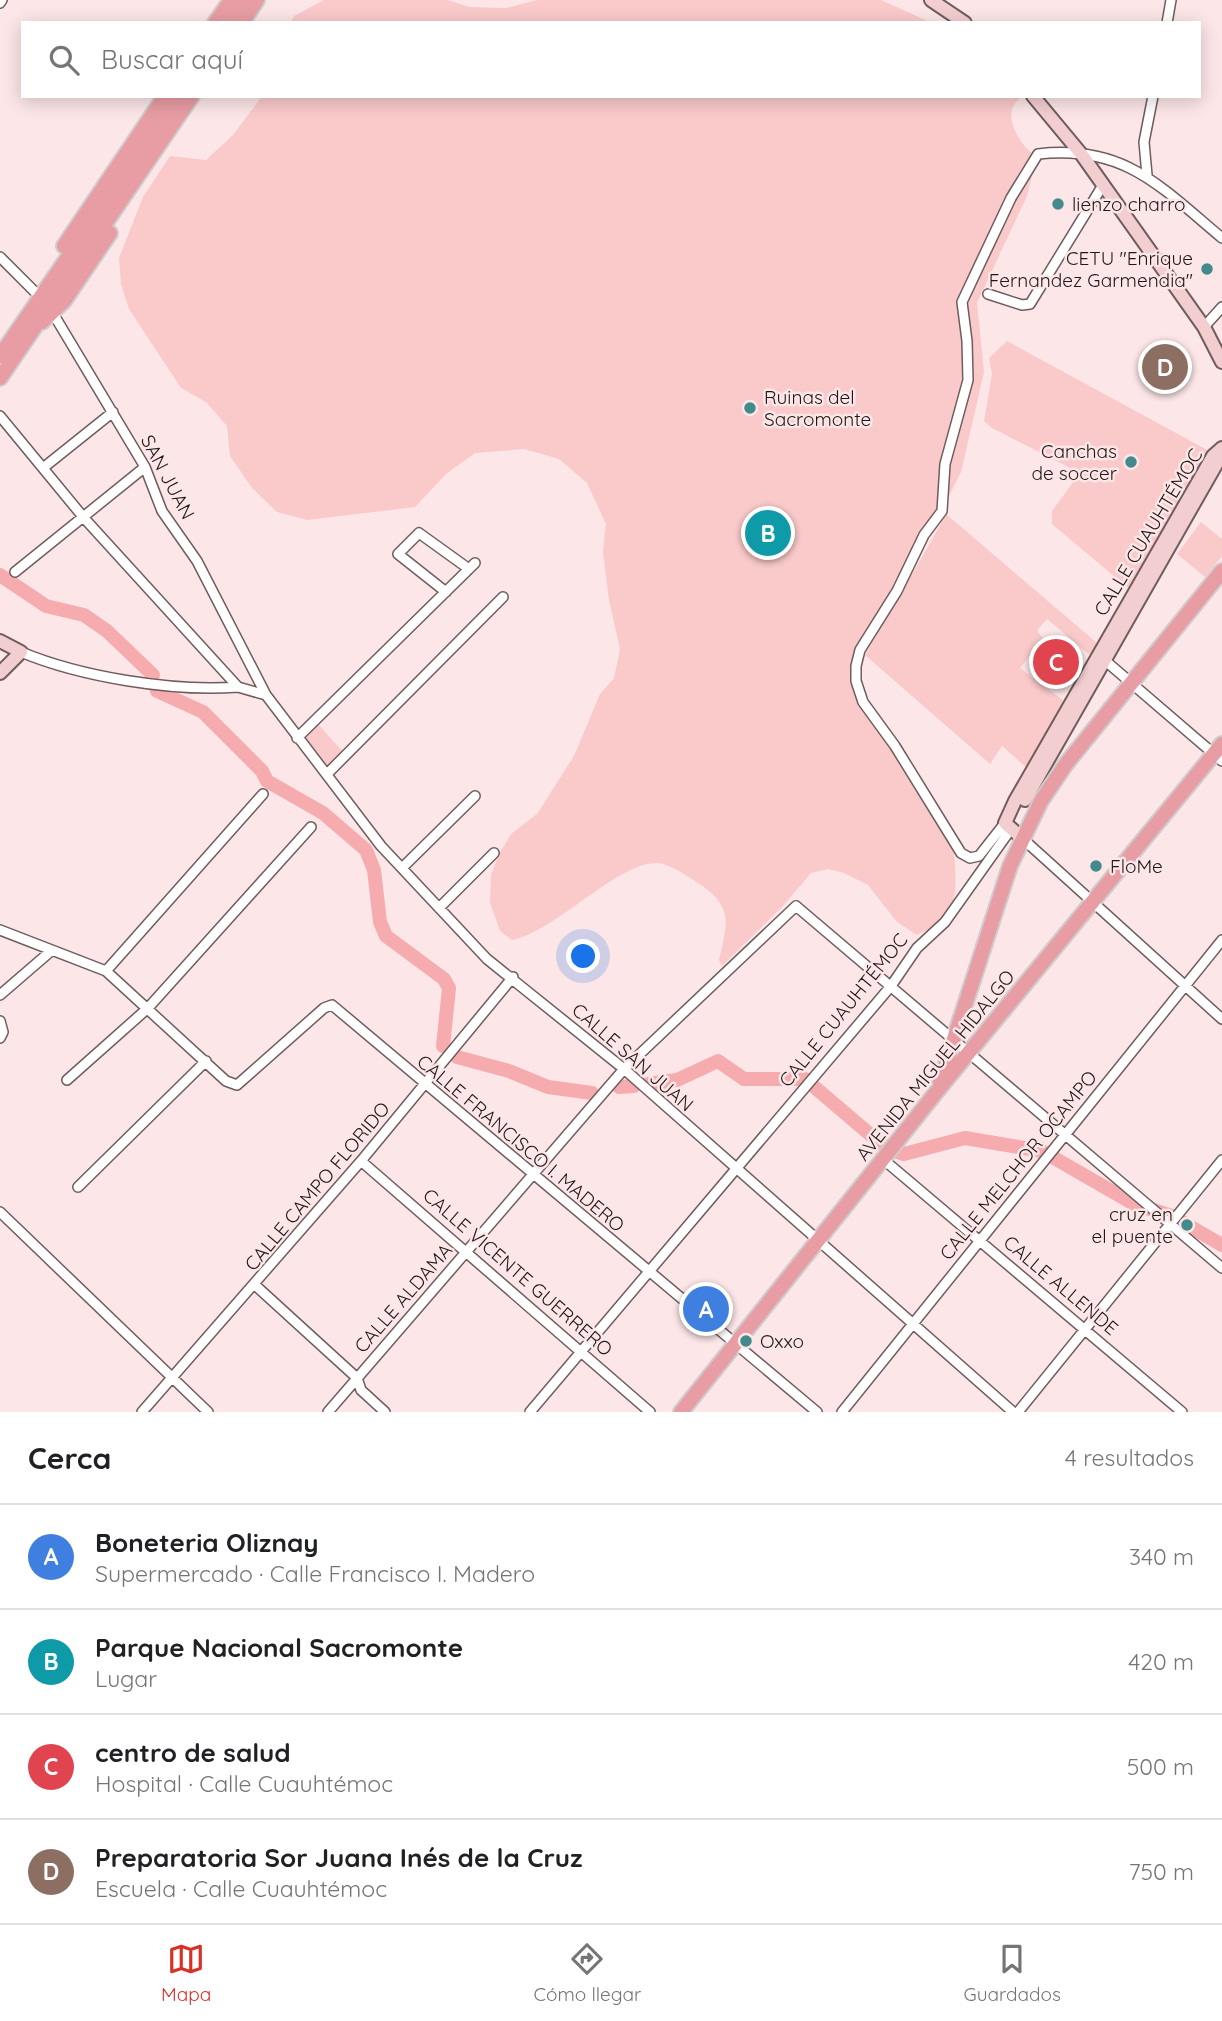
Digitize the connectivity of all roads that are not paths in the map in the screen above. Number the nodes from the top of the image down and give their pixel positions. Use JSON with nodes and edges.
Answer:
{"nodes":[{"id":1,"x":230,"y":0,"type":"edge"},
{"id":2,"x":244,"y":0,"type":"edge"},
{"id":3,"x":257,"y":0,"type":"edge"},
{"id":4,"x":266,"y":0,"type":"edge"},
{"id":5,"x":931,"y":0,"type":"edge"},
{"id":6,"x":1171,"y":0,"type":"edge"},
{"id":7,"x":216,"y":21,"type":"edge"},
{"id":8,"x":230,"y":21,"type":"edge"},
{"id":9,"x":243,"y":21,"type":"edge"},
{"id":10,"x":252,"y":21,"type":"edge"},
{"id":11,"x":962,"y":21,"type":"edge"},
{"id":12,"x":1167,"y":21,"type":"edge"},
{"id":13,"x":164,"y":98,"type":"edge"},
{"id":14,"x":177,"y":98,"type":"edge"},
{"id":15,"x":190,"y":98,"type":"edge"},
{"id":16,"x":201,"y":98,"type":"edge"},
{"id":17,"x":1035,"y":98,"type":"edge"},
{"id":18,"x":1153,"y":98,"type":"edge"},
{"id":19,"x":150,"y":148,"type":"junction"},
{"id":20,"x":1082,"y":155,"type":"junction"},
{"id":21,"x":1147,"y":175,"type":"junction"},
{"id":22,"x":1103,"y":186,"type":"junction"},
{"id":23,"x":1222,"y":238,"type":"edge"},
{"id":24,"x":0,"y":257,"type":"edge"},
{"id":25,"x":34,"y":291,"type":"junction"},
{"id":26,"x":988,"y":294,"type":"dead end"},
{"id":27,"x":1222,"y":307,"type":"edge"},
{"id":28,"x":54,"y":314,"type":"junction"},
{"id":29,"x":28,"y":325,"type":"junction"},
{"id":30,"x":1204,"y":327,"type":"junction"},
{"id":31,"x":0,"y":356,"type":"edge"},
{"id":32,"x":1222,"y":362,"type":"edge"},
{"id":33,"x":0,"y":377,"type":"edge"},
{"id":34,"x":113,"y":412,"type":"junction"},
{"id":35,"x":0,"y":416,"type":"edge"},
{"id":36,"x":1222,"y":447,"type":"edge"},
{"id":37,"x":1222,"y":454,"type":"edge"},
{"id":38,"x":145,"y":467,"type":"junction"},
{"id":39,"x":43,"y":468,"type":"junction"},
{"id":40,"x":84,"y":518,"type":"junction"},
{"id":41,"x":1180,"y":522,"type":"junction"},
{"id":42,"x":15,"y":572,"type":"dead end"},
{"id":43,"x":1222,"y":572,"type":"edge"},
{"id":44,"x":446,"y":592,"type":"junction"},
{"id":45,"x":503,"y":597,"type":"dead end"},
{"id":46,"x":0,"y":641,"type":"edge"},
{"id":47,"x":21,"y":652,"type":"junction"},
{"id":48,"x":1101,"y":657,"type":"junction"},
{"id":49,"x":0,"y":673,"type":"edge"},
{"id":50,"x":1131,"y":682,"type":"junction"},
{"id":51,"x":238,"y":687,"type":"junction"},
{"id":52,"x":266,"y":695,"type":"junction"},
{"id":53,"x":298,"y":738,"type":"junction"},
{"id":54,"x":1220,"y":753,"type":"edge"},
{"id":55,"x":327,"y":774,"type":"junction"},
{"id":56,"x":263,"y":793,"type":"dead end"},
{"id":57,"x":475,"y":796,"type":"dead end"},
{"id":58,"x":311,"y":827,"type":"dead end"},
{"id":59,"x":1013,"y":830,"type":"junction"},
{"id":60,"x":494,"y":853,"type":"dead end"},
{"id":61,"x":402,"y":868,"type":"junction"},
{"id":62,"x":1092,"y":901,"type":"junction"},
{"id":63,"x":439,"y":908,"type":"junction"},
{"id":64,"x":0,"y":930,"type":"edge"},
{"id":65,"x":1222,"y":940,"type":"edge"},
{"id":66,"x":51,"y":951,"type":"junction"},
{"id":67,"x":106,"y":971,"type":"junction"},
{"id":68,"x":513,"y":977,"type":"junction"},
{"id":69,"x":1186,"y":985,"type":"junction"},
{"id":70,"x":891,"y":986,"type":"junction"},
{"id":71,"x":0,"y":995,"type":"edge"},
{"id":72,"x":148,"y":1009,"type":"junction"},
{"id":73,"x":1222,"y":1018,"type":"edge"},
{"id":74,"x":0,"y":1021,"type":"edge"},
{"id":75,"x":954,"y":1037,"type":"junction"},
{"id":76,"x":0,"y":1038,"type":"edge"},
{"id":77,"x":970,"y":1051,"type":"junction"},
{"id":78,"x":206,"y":1061,"type":"junction"},
{"id":79,"x":624,"y":1069,"type":"junction"},
{"id":80,"x":67,"y":1080,"type":"dead end"},
{"id":81,"x":425,"y":1085,"type":"junction"},
{"id":82,"x":938,"y":1090,"type":"junction"},
{"id":83,"x":1065,"y":1134,"type":"junction"},
{"id":84,"x":890,"y":1153,"type":"junction"},
{"id":85,"x":1222,"y":1160,"type":"edge"},
{"id":86,"x":361,"y":1161,"type":"junction"},
{"id":87,"x":737,"y":1170,"type":"junction"},
{"id":88,"x":531,"y":1175,"type":"junction"},
{"id":89,"x":78,"y":1187,"type":"dead end"},
{"id":90,"x":0,"y":1212,"type":"edge"},
{"id":91,"x":1171,"y":1218,"type":"junction"},
{"id":92,"x":819,"y":1240,"type":"junction"},
{"id":93,"x":981,"y":1240,"type":"junction"},
{"id":94,"x":466,"y":1254,"type":"junction"},
{"id":95,"x":1222,"y":1268,"type":"edge"},
{"id":96,"x":649,"y":1272,"type":"junction"},
{"id":97,"x":255,"y":1285,"type":"junction"},
{"id":98,"x":914,"y":1324,"type":"junction"},
{"id":99,"x":1084,"y":1328,"type":"junction"},
{"id":100,"x":735,"y":1345,"type":"junction"},
{"id":101,"x":582,"y":1351,"type":"junction"},
{"id":102,"x":175,"y":1378,"type":"junction"},
{"id":103,"x":357,"y":1378,"type":"junction"},
{"id":104,"x":142,"y":1412,"type":"edge"},
{"id":105,"x":208,"y":1412,"type":"edge"},
{"id":106,"x":328,"y":1412,"type":"edge"},
{"id":107,"x":385,"y":1412,"type":"edge"},
{"id":108,"x":530,"y":1412,"type":"edge"},
{"id":109,"x":650,"y":1412,"type":"edge"},
{"id":110,"x":681,"y":1412,"type":"edge"},
{"id":111,"x":817,"y":1412,"type":"edge"},
{"id":112,"x":842,"y":1412,"type":"edge"},
{"id":113,"x":1013,"y":1412,"type":"edge"},
{"id":114,"x":1018,"y":1412,"type":"edge"},
{"id":115,"x":1182,"y":1412,"type":"edge"}],
"edges":[{"from":1,"to":7,"type":"main road"},
{"from":2,"to":8,"type":"main road"},
{"from":3,"to":9,"type":"main road"},
{"from":4,"to":10,"type":"main road"},
{"from":5,"to":11,"type":"main road"},
{"from":6,"to":12,"type":"street"},
{"from":13,"to":25,"type":"main road"},
{"from":14,"to":19,"type":"main road"},
{"from":15,"to":19,"type":"main road"},
{"from":16,"to":28,"type":"main road"},
{"from":17,"to":20,"type":"main road"},
{"from":18,"to":21,"type":"street"},
{"from":19,"to":29,"type":"main road"},
{"from":20,"to":21,"type":"street"},
{"from":20,"to":22,"type":"main road"},
{"from":20,"to":59,"type":"street","name":"CALLE CUAUHTÉMOC"},
{"from":21,"to":23,"type":"street"},
{"from":22,"to":26,"type":"street"},
{"from":22,"to":30,"type":"main road"},
{"from":24,"to":25,"type":"street"},
{"from":25,"to":29,"type":"main road"},
{"from":27,"to":30,"type":"street"},
{"from":28,"to":29,"type":"main road"},
{"from":28,"to":34,"type":"street","name":"SAN JUAN"},
{"from":29,"to":31,"type":"main road"},
{"from":29,"to":33,"type":"main road"},
{"from":30,"to":32,"type":"main road"},
{"from":34,"to":38,"type":"street","name":"SAN JUAN"},
{"from":34,"to":39,"type":"street"},
{"from":35,"to":39,"type":"street"},
{"from":36,"to":41,"type":"main road","name":"CALLE CUAUHTÉMOC"},
{"from":37,"to":41,"type":"main road","name":"CALLE CUAUHTÉMOC"},
{"from":38,"to":40,"type":"street"},
{"from":38,"to":52,"type":"street","name":"SAN JUAN"},
{"from":39,"to":40,"type":"street"},
{"from":40,"to":42,"type":"street"},
{"from":40,"to":51,"type":"street"},
{"from":41,"to":48,"type":"main road","name":"CALLE CUAUHTÉMOC"},
{"from":43,"to":50,"type":"main road"},
{"from":44,"to":44,"type":"street"},
{"from":44,"to":53,"type":"street"},
{"from":45,"to":55,"type":"street"},
{"from":46,"to":47,"type":"main road"},
{"from":47,"to":49,"type":"main road"},
{"from":47,"to":51,"type":"street"},
{"from":48,"to":50,"type":"street"},
{"from":48,"to":59,"type":"main road","name":"CALLE CUAUHTÉMOC"},
{"from":50,"to":54,"type":"street"},
{"from":50,"to":59,"type":"main road"},
{"from":51,"to":52,"type":"street"},
{"from":52,"to":53,"type":"street","name":"CALLE SAN JUAN"},
{"from":53,"to":55,"type":"street","name":"CALLE SAN JUAN"},
{"from":54,"to":62,"type":"main road","name":"AVENIDA MIGUEL HIDALGO"},
{"from":55,"to":61,"type":"street","name":"CALLE SAN JUAN"},
{"from":56,"to":67,"type":"street"},
{"from":57,"to":61,"type":"street"},
{"from":58,"to":72,"type":"street"},
{"from":59,"to":62,"type":"street"},
{"from":59,"to":70,"type":"street","name":"CALLE CUAUHTÉMOC"},
{"from":59,"to":75,"type":"main road"},
{"from":60,"to":63,"type":"street"},
{"from":61,"to":63,"type":"street","name":"CALLE SAN JUAN"},
{"from":62,"to":69,"type":"street"},
{"from":62,"to":77,"type":"main road","name":"AVENIDA MIGUEL HIDALGO"},
{"from":63,"to":68,"type":"street","name":"CALLE SAN JUAN"},
{"from":64,"to":66,"type":"street"},
{"from":65,"to":69,"type":"street","name":"CALLE MELCHOR OCAMPO"},
{"from":66,"to":67,"type":"street"},
{"from":66,"to":71,"type":"street"},
{"from":67,"to":72,"type":"street"},
{"from":68,"to":79,"type":"street","name":"CALLE SAN JUAN"},
{"from":68,"to":81,"type":"street","name":"CALLE CAMPO FLORIDO"},
{"from":69,"to":73,"type":"street"},
{"from":69,"to":83,"type":"street","name":"CALLE MELCHOR OCAMPO"},
{"from":70,"to":75,"type":"street"},
{"from":70,"to":79,"type":"street","name":"CALLE ALDAMA"},
{"from":70,"to":87,"type":"street","name":"CALLE CUAUHTÉMOC"},
{"from":72,"to":78,"type":"street"},
{"from":72,"to":80,"type":"street"},
{"from":74,"to":76,"type":"street"},
{"from":75,"to":77,"type":"street"},
{"from":75,"to":82,"type":"main road"},
{"from":77,"to":82,"type":"main road","name":"AVENIDA MIGUEL HIDALGO"},
{"from":77,"to":83,"type":"street"},
{"from":78,"to":81,"type":"street","name":"CALLE FRANCISCO I. MADERO"},
{"from":78,"to":89,"type":"street"},
{"from":79,"to":87,"type":"street","name":"CALLE SAN JUAN"},
{"from":79,"to":88,"type":"street","name":"CALLE ALDAMA"},
{"from":81,"to":86,"type":"street","name":"CALLE CAMPO FLORIDO"},
{"from":81,"to":88,"type":"street","name":"CALLE FRANCISCO I. MADERO"},
{"from":82,"to":84,"type":"main road","name":"AVENIDA MIGUEL HIDALGO"},
{"from":83,"to":91,"type":"street"},
{"from":83,"to":93,"type":"street","name":"CALLE MELCHOR OCAMPO"},
{"from":84,"to":92,"type":"main road","name":"AVENIDA MIGUEL HIDALGO"},
{"from":84,"to":93,"type":"street","name":"CALLE ALLENDE"},
{"from":85,"to":91,"type":"street"},
{"from":86,"to":94,"type":"street","name":"CALLE VICENTE GUERRERO"},
{"from":86,"to":97,"type":"street","name":"CALLE CAMPO FLORIDO"},
{"from":87,"to":92,"type":"street","name":"CALLE SAN JUAN"},
{"from":87,"to":96,"type":"street","name":"CALLE CUAUHTÉMOC"},
{"from":88,"to":94,"type":"street","name":"CALLE ALDAMA"},
{"from":88,"to":96,"type":"street","name":"CALLE FRANCISCO I. MADERO"},
{"from":90,"to":102,"type":"street"},
{"from":91,"to":95,"type":"street"},
{"from":91,"to":99,"type":"street"},
{"from":92,"to":98,"type":"street","name":"CALLE SAN JUAN"},
{"from":92,"to":100,"type":"main road","name":"AVENIDA MIGUEL HIDALGO"},
{"from":93,"to":98,"type":"street","name":"CALLE MELCHOR OCAMPO"},
{"from":93,"to":99,"type":"street","name":"CALLE ALLENDE"},
{"from":94,"to":101,"type":"street","name":"CALLE VICENTE GUERRERO"},
{"from":94,"to":103,"type":"street","name":"CALLE ALDAMA"},
{"from":96,"to":100,"type":"street","name":"CALLE FRANCISCO I. MADERO"},
{"from":96,"to":101,"type":"street","name":"CALLE CUAUHTÉMOC"},
{"from":97,"to":102,"type":"street","name":"CALLE CAMPO FLORIDO"},
{"from":97,"to":103,"type":"street"},
{"from":98,"to":112,"type":"street","name":"CALLE MELCHOR OCAMPO"},
{"from":98,"to":113,"type":"street","name":"CALLE SAN JUAN"},
{"from":99,"to":114,"type":"street"},
{"from":99,"to":115,"type":"street","name":"CALLE ALLENDE"},
{"from":100,"to":110,"type":"main road","name":"AVENIDA MIGUEL HIDALGO"},
{"from":100,"to":111,"type":"street","name":"CALLE FRANCISCO I. MADERO"},
{"from":101,"to":108,"type":"street","name":"CALLE CUAUHTÉMOC"},
{"from":101,"to":109,"type":"street","name":"CALLE VICENTE GUERRERO"},
{"from":102,"to":104,"type":"street","name":"CALLE CAMPO FLORIDO"},
{"from":102,"to":105,"type":"street"},
{"from":103,"to":106,"type":"street","name":"CALLE ALDAMA"},
{"from":103,"to":107,"type":"street"}]}
